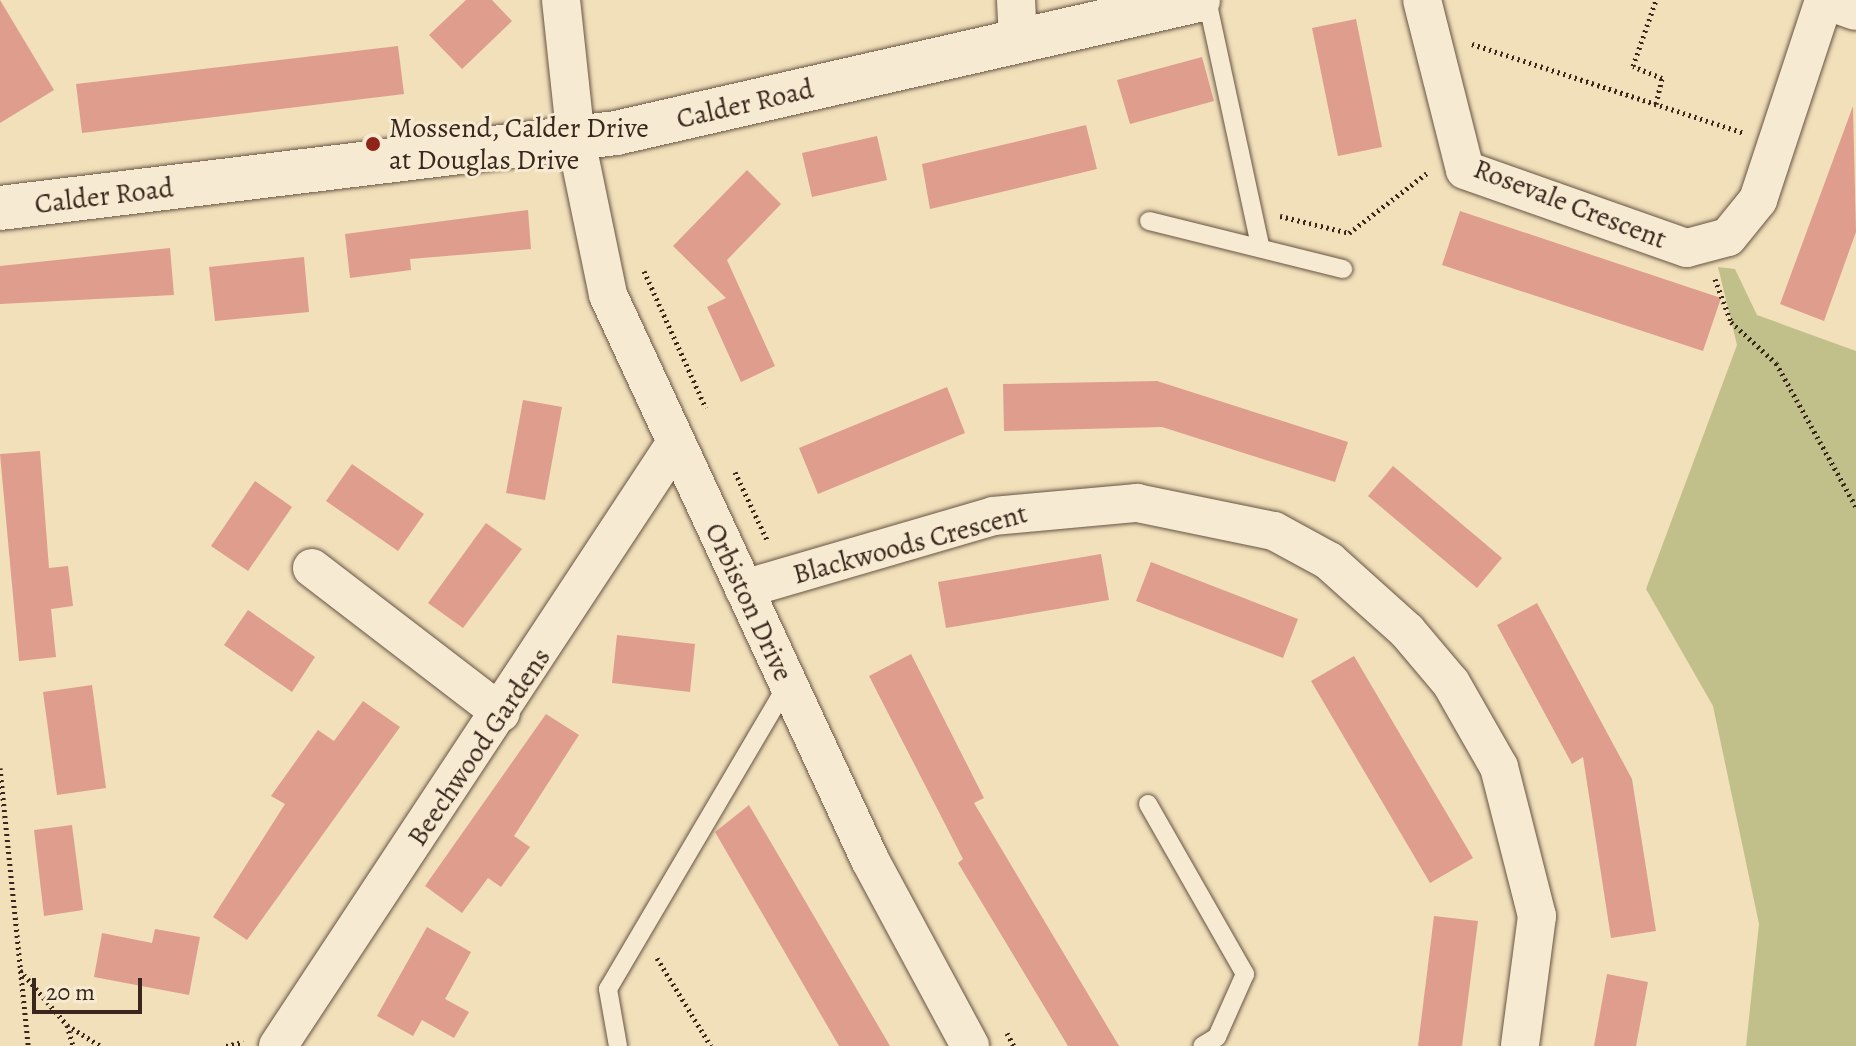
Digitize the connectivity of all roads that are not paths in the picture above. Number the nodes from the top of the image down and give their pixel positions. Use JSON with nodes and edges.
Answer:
{"nodes":[{"id":1,"x":561,"y":0,"type":"edge"},
{"id":2,"x":1198,"y":0,"type":"edge"},
{"id":3,"x":1207,"y":0,"type":"edge"},
{"id":4,"x":1824,"y":0,"type":"edge"},
{"id":5,"x":1834,"y":0,"type":"edge"},
{"id":6,"x":1856,"y":8,"type":"edge"},
{"id":7,"x":1426,"y":15,"type":"edge"},
{"id":8,"x":1017,"y":20,"type":"edge"},
{"id":9,"x":576,"y":140,"type":"junction"},
{"id":10,"x":0,"y":208,"type":"edge"},
{"id":11,"x":1149,"y":221,"type":"dead end"},
{"id":12,"x":1260,"y":246,"type":"junction"},
{"id":13,"x":1343,"y":269,"type":"dead end"},
{"id":14,"x":675,"y":444,"type":"junction"},
{"id":15,"x":312,"y":568,"type":"dead end"},
{"id":16,"x":744,"y":589,"type":"junction"},
{"id":17,"x":788,"y":684,"type":"junction"},
{"id":18,"x":501,"y":713,"type":"junction"},
{"id":19,"x":1148,"y":804,"type":"dead end"},
{"id":20,"x":278,"y":1046,"type":"edge"},
{"id":21,"x":618,"y":1046,"type":"edge"},
{"id":22,"x":970,"y":1046,"type":"edge"},
{"id":23,"x":1202,"y":1046,"type":"edge"},
{"id":24,"x":1520,"y":1046,"type":"edge"}],
"edges":[{"from":1,"to":9,"type":"street","name":"Orbiston Drive"},
{"from":2,"to":8,"type":"street","name":"Calder Road"},
{"from":3,"to":12,"type":"lane"},
{"from":4,"to":7,"type":"street","name":"Rosevale Crescent"},
{"from":5,"to":6,"type":"street"},
{"from":8,"to":9,"type":"street","name":"Calder Road"},
{"from":9,"to":10,"type":"street","name":"Calder Road"},
{"from":9,"to":14,"type":"street","name":"Orbiston Drive"},
{"from":11,"to":12,"type":"lane"},
{"from":12,"to":13,"type":"lane"},
{"from":14,"to":16,"type":"street","name":"Orbiston Drive"},
{"from":14,"to":18,"type":"street","name":"Beechwood Gardens"},
{"from":15,"to":18,"type":"street"},
{"from":16,"to":17,"type":"street","name":"Orbiston Drive"},
{"from":16,"to":24,"type":"street","name":"Blackwoods Crescent"},
{"from":17,"to":21,"type":"lane"},
{"from":17,"to":22,"type":"street","name":"Orbiston Drive"},
{"from":18,"to":20,"type":"street","name":"Beechwood Gardens"},
{"from":19,"to":23,"type":"lane"}]}
